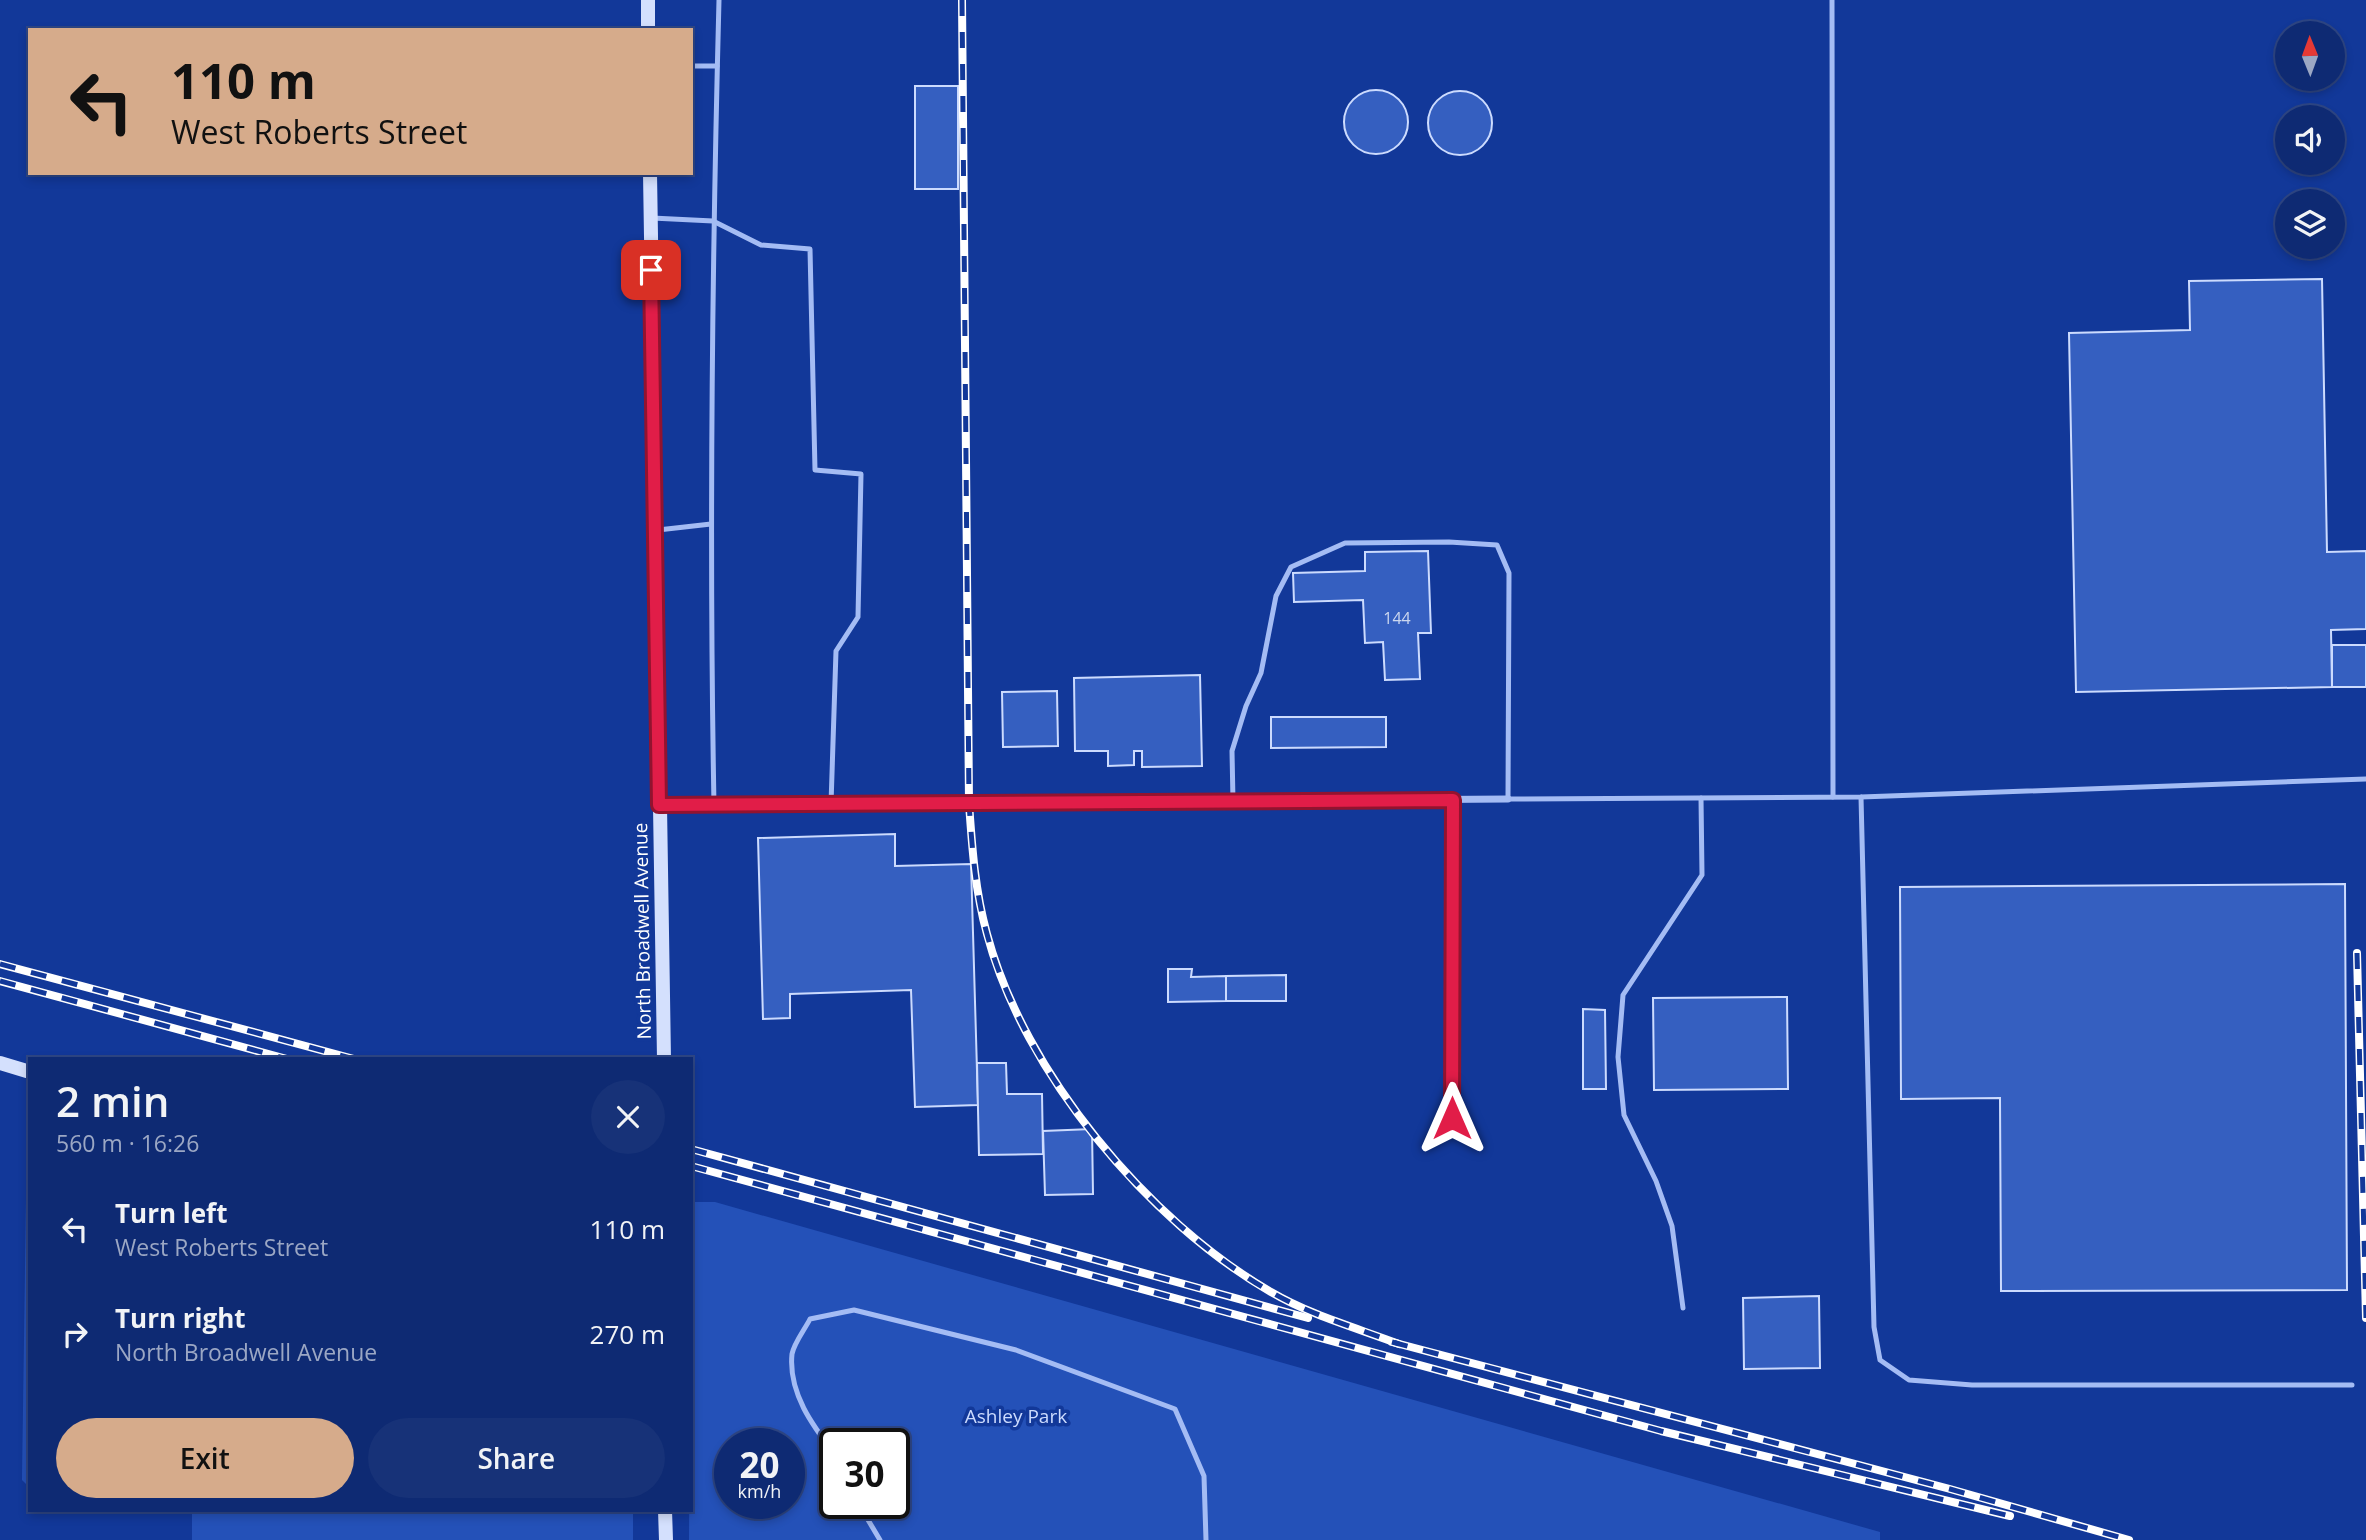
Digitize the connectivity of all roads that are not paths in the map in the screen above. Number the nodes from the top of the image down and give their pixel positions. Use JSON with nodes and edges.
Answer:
{"nodes":[{"id":1,"x":648,"y":0,"type":"edge"},
{"id":2,"x":719,"y":0,"type":"edge"},
{"id":3,"x":1832,"y":0,"type":"edge"},
{"id":4,"x":648,"y":28,"type":"edge"},
{"id":5,"x":693,"y":66,"type":"edge"},
{"id":6,"x":718,"y":66,"type":"junction"},
{"id":7,"x":650,"y":175,"type":"edge"},
{"id":8,"x":650,"y":218,"type":"junction"},
{"id":9,"x":713,"y":221,"type":"junction"},
{"id":10,"x":711,"y":524,"type":"junction"},
{"id":11,"x":655,"y":530,"type":"junction"},
{"id":12,"x":2366,"y":779,"type":"edge"},
{"id":13,"x":1833,"y":797,"type":"junction"},
{"id":14,"x":1861,"y":797,"type":"junction"},
{"id":15,"x":1701,"y":798,"type":"junction"},
{"id":16,"x":1508,"y":799,"type":"junction"},
{"id":17,"x":1453,"y":800,"type":"junction"},
{"id":18,"x":1233,"y":801,"type":"junction"},
{"id":19,"x":831,"y":804,"type":"junction"},
{"id":20,"x":659,"y":805,"type":"junction"},
{"id":21,"x":715,"y":805,"type":"junction"},
{"id":22,"x":664,"y":1057,"type":"edge"},
{"id":23,"x":0,"y":1063,"type":"edge"},
{"id":24,"x":28,"y":1071,"type":"edge"},
{"id":25,"x":1452,"y":1118,"type":"dead end"},
{"id":26,"x":1683,"y":1308,"type":"dead end"},
{"id":27,"x":2352,"y":1385,"type":"dead end"},
{"id":28,"x":819,"y":1433,"type":"edge"},
{"id":29,"x":666,"y":1512,"type":"edge"},
{"id":30,"x":868,"y":1519,"type":"edge"},
{"id":31,"x":666,"y":1540,"type":"edge"},
{"id":32,"x":880,"y":1540,"type":"edge"},
{"id":33,"x":1206,"y":1540,"type":"edge"}],
"edges":[{"from":1,"to":4,"type":"main road"},
{"from":2,"to":6,"type":"lane"},
{"from":3,"to":13,"type":"lane"},
{"from":5,"to":6,"type":"lane"},
{"from":6,"to":9,"type":"lane"},
{"from":7,"to":8,"type":"main road","name":"North Broadwell Avenue"},
{"from":8,"to":9,"type":"lane"},
{"from":8,"to":11,"type":"main road","name":"North Broadwell Avenue"},
{"from":9,"to":10,"type":"lane"},
{"from":9,"to":19,"type":"lane"},
{"from":10,"to":11,"type":"lane"},
{"from":10,"to":21,"type":"lane"},
{"from":11,"to":20,"type":"main road","name":"North Broadwell Avenue"},
{"from":12,"to":14,"type":"lane"},
{"from":13,"to":14,"type":"lane"},
{"from":13,"to":15,"type":"lane"},
{"from":14,"to":27,"type":"lane"},
{"from":15,"to":16,"type":"lane"},
{"from":15,"to":26,"type":"lane"},
{"from":16,"to":17,"type":"street"},
{"from":16,"to":18,"type":"lane"},
{"from":17,"to":18,"type":"street"},
{"from":17,"to":25,"type":"street"},
{"from":18,"to":19,"type":"street"},
{"from":19,"to":21,"type":"street"},
{"from":20,"to":21,"type":"street"},
{"from":20,"to":22,"type":"main road","name":"North Broadwell Avenue"},
{"from":23,"to":24,"type":"main road"},
{"from":28,"to":33,"type":"lane"},
{"from":29,"to":31,"type":"main road"},
{"from":30,"to":32,"type":"lane"}]}
